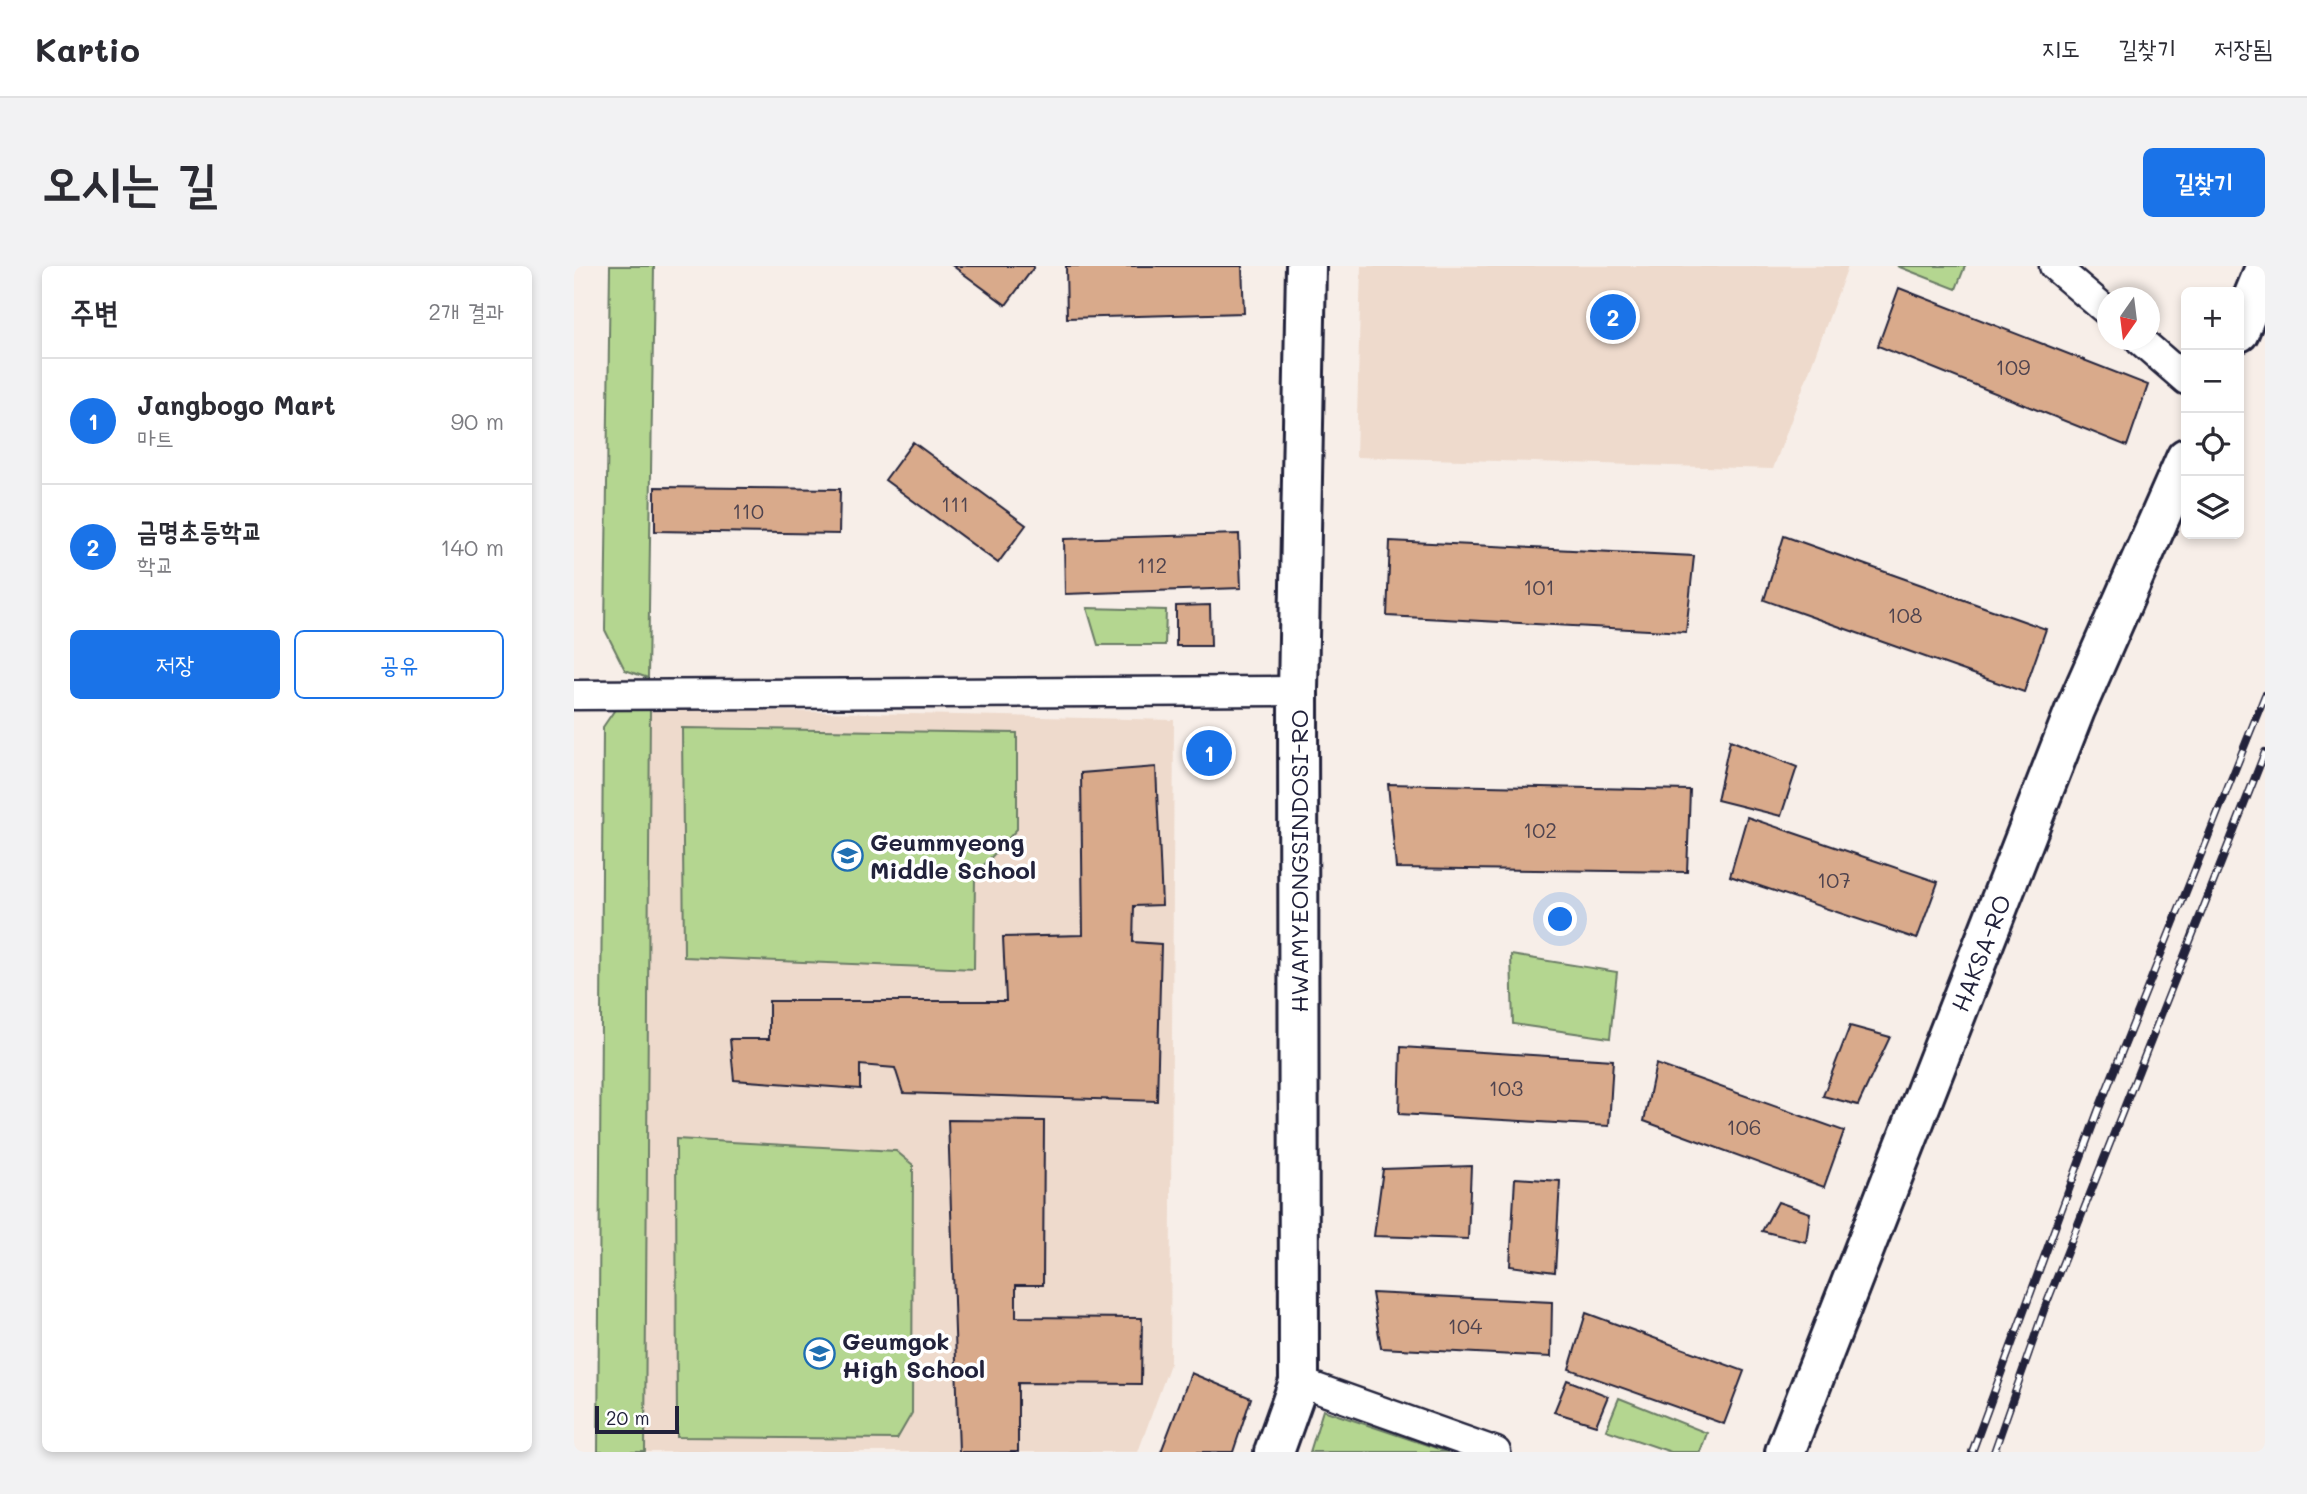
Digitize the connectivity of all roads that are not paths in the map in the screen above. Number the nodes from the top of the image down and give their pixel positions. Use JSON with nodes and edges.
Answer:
{"nodes":[{"id":1,"x":1306,"y":266,"type":"edge"},
{"id":2,"x":2054,"y":266,"type":"edge"},
{"id":3,"x":2265,"y":268,"type":"edge"},
{"id":4,"x":2097,"y":303,"type":"edge"},
{"id":5,"x":2244,"y":320,"type":"edge"},
{"id":6,"x":2152,"y":350,"type":"edge"},
{"id":7,"x":2181,"y":376,"type":"edge"},
{"id":8,"x":2181,"y":469,"type":"edge"},
{"id":9,"x":1298,"y":691,"type":"junction"},
{"id":10,"x":574,"y":695,"type":"edge"},
{"id":11,"x":1299,"y":1382,"type":"junction"},
{"id":12,"x":1274,"y":1452,"type":"edge"},
{"id":13,"x":1496,"y":1452,"type":"edge"},
{"id":14,"x":1785,"y":1452,"type":"edge"}],
"edges":[{"from":1,"to":9,"type":"main road","name":"HWAMYEONGSINDOSI-RO"},
{"from":2,"to":4,"type":"street"},
{"from":3,"to":5,"type":"main road"},
{"from":6,"to":7,"type":"street"},
{"from":8,"to":14,"type":"main road","name":"HAKSA-RO"},
{"from":9,"to":10,"type":"street"},
{"from":9,"to":11,"type":"main road","name":"HWAMYEONGSINDOSI-RO"},
{"from":11,"to":12,"type":"main road","name":"HWAMYEONGSINDOSI-RO"},
{"from":11,"to":13,"type":"street"}]}
